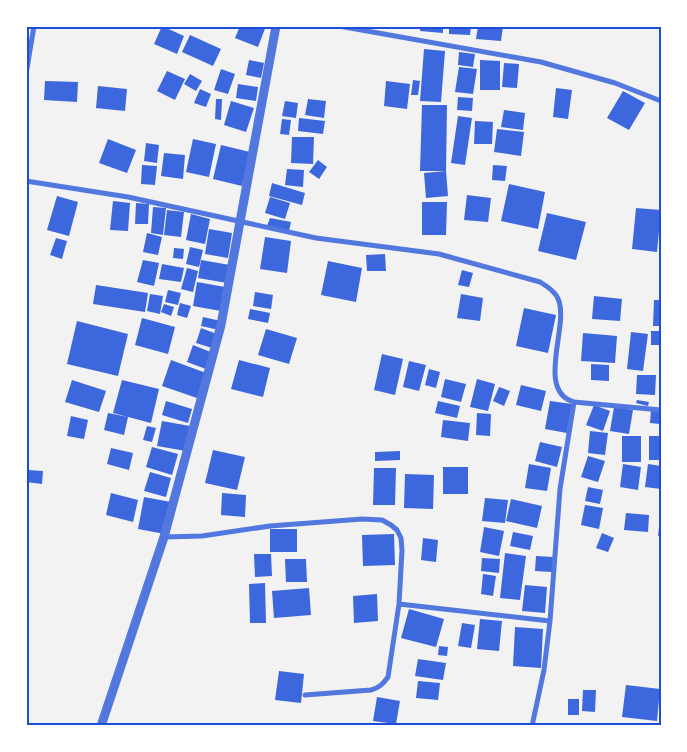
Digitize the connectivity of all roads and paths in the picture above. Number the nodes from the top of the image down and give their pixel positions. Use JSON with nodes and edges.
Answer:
{"nodes":[{"id":1,"x":34,"y":26,"type":"edge"},
{"id":2,"x":276,"y":26,"type":"edge"},
{"id":3,"x":339,"y":26,"type":"edge"},
{"id":4,"x":26,"y":74,"type":"edge"},
{"id":5,"x":661,"y":101,"type":"edge"},
{"id":6,"x":26,"y":181,"type":"edge"},
{"id":7,"x":239,"y":222,"type":"junction"},
{"id":8,"x":574,"y":402,"type":"junction"},
{"id":9,"x":661,"y":410,"type":"edge"},
{"id":10,"x":164,"y":536,"type":"junction"},
{"id":11,"x":400,"y":604,"type":"junction"},
{"id":12,"x":550,"y":621,"type":"junction"},
{"id":13,"x":305,"y":695,"type":"dead end"},
{"id":14,"x":101,"y":726,"type":"edge"},
{"id":15,"x":532,"y":726,"type":"edge"}],
"edges":[{"from":1,"to":4,"type":"street"},
{"from":2,"to":7,"type":"street"},
{"from":3,"to":5,"type":"street"},
{"from":6,"to":7,"type":"street"},
{"from":7,"to":8,"type":"street"},
{"from":7,"to":10,"type":"street"},
{"from":8,"to":9,"type":"street"},
{"from":8,"to":12,"type":"street"},
{"from":10,"to":11,"type":"street"},
{"from":10,"to":14,"type":"street"},
{"from":11,"to":12,"type":"street"},
{"from":11,"to":13,"type":"street"},
{"from":12,"to":15,"type":"street"}]}
